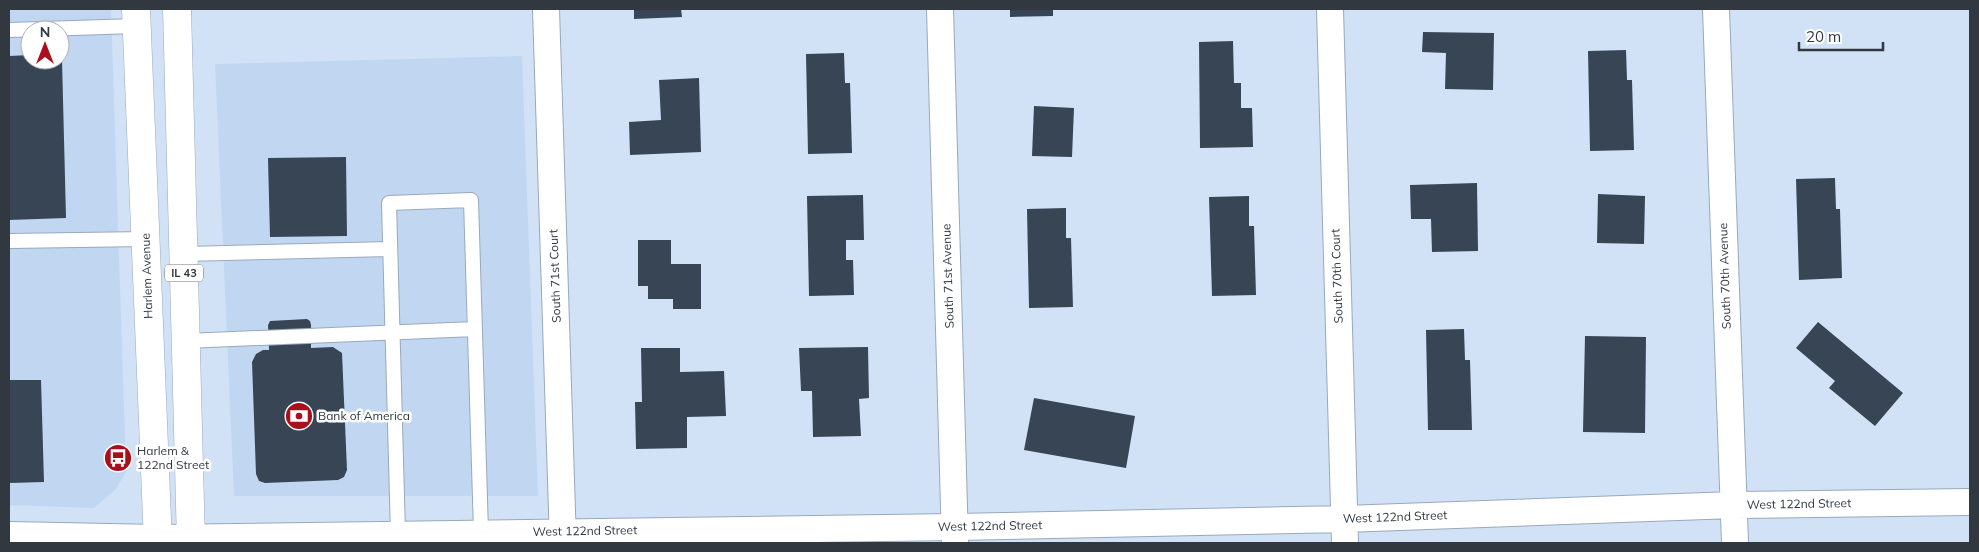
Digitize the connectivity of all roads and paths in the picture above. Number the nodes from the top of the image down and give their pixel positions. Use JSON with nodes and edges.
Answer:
{"nodes":[{"id":1,"x":177,"y":9,"type":"edge"},
{"id":2,"x":546,"y":9,"type":"edge"},
{"id":3,"x":940,"y":9,"type":"edge"},
{"id":4,"x":1330,"y":9,"type":"edge"},
{"id":5,"x":1716,"y":9,"type":"edge"},
{"id":6,"x":136,"y":18,"type":"edge"},
{"id":7,"x":9,"y":30,"type":"edge"},
{"id":8,"x":146,"y":239,"type":"junction"},
{"id":9,"x":9,"y":241,"type":"edge"},
{"id":10,"x":390,"y":249,"type":"junction"},
{"id":11,"x":184,"y":254,"type":"junction"},
{"id":12,"x":475,"y":329,"type":"junction"},
{"id":13,"x":392,"y":334,"type":"junction"},
{"id":14,"x":186,"y":340,"type":"junction"},
{"id":15,"x":1970,"y":502,"type":"edge"},
{"id":16,"x":1734,"y":505,"type":"junction"},
{"id":17,"x":1344,"y":531,"type":"edge"},
{"id":18,"x":398,"y":534,"type":"junction"},
{"id":19,"x":9,"y":535,"type":"edge"},
{"id":20,"x":955,"y":535,"type":"edge"},
{"id":21,"x":467,"y":536,"type":"edge"},
{"id":22,"x":526,"y":537,"type":"edge"},
{"id":23,"x":563,"y":537,"type":"edge"},
{"id":24,"x":270,"y":539,"type":"edge"},
{"id":25,"x":191,"y":540,"type":"edge"},
{"id":26,"x":158,"y":541,"type":"edge"},
{"id":27,"x":1735,"y":543,"type":"edge"}],
"edges":[{"from":1,"to":11,"type":"main road","number":"IL 43"},
{"from":2,"to":23,"type":"street","name":"South 71st Court"},
{"from":3,"to":20,"type":"street","name":"South 71st Avenue"},
{"from":4,"to":17,"type":"street","name":"South 70th Court"},
{"from":5,"to":16,"type":"street","name":"South 70th Avenue"},
{"from":6,"to":7,"type":"lane"},
{"from":6,"to":8,"type":"main road","name":"Harlem Avenue","number":"IL 43"},
{"from":8,"to":9,"type":"lane"},
{"from":8,"to":26,"type":"main road","name":"Harlem Avenue","number":"IL 43"},
{"from":10,"to":11,"type":"lane"},
{"from":10,"to":12,"type":"lane"},
{"from":10,"to":13,"type":"lane"},
{"from":11,"to":14,"type":"main road","number":"IL 43"},
{"from":12,"to":13,"type":"lane"},
{"from":12,"to":21,"type":"lane"},
{"from":13,"to":14,"type":"lane"},
{"from":13,"to":18,"type":"lane"},
{"from":14,"to":25,"type":"main road","number":"IL 43"},
{"from":15,"to":16,"type":"street","name":"West 122nd Street"},
{"from":16,"to":17,"type":"street","name":"West 122nd Street"},
{"from":16,"to":27,"type":"street","name":"South 70th Avenue"},
{"from":17,"to":20,"type":"street","name":"West 122nd Street"},
{"from":18,"to":21,"type":"street","name":"West 122nd Street"},
{"from":18,"to":24,"type":"street","name":"West 122nd Street"},
{"from":19,"to":26,"type":"street","name":"West 122nd Street"},
{"from":20,"to":23,"type":"street","name":"West 122nd Street"},
{"from":21,"to":22,"type":"street","name":"West 122nd Street"},
{"from":22,"to":23,"type":"street","name":"West 122nd Street"},
{"from":24,"to":25,"type":"street","name":"West 122nd Street"},
{"from":25,"to":26,"type":"street","name":"West 122nd Street"}]}
